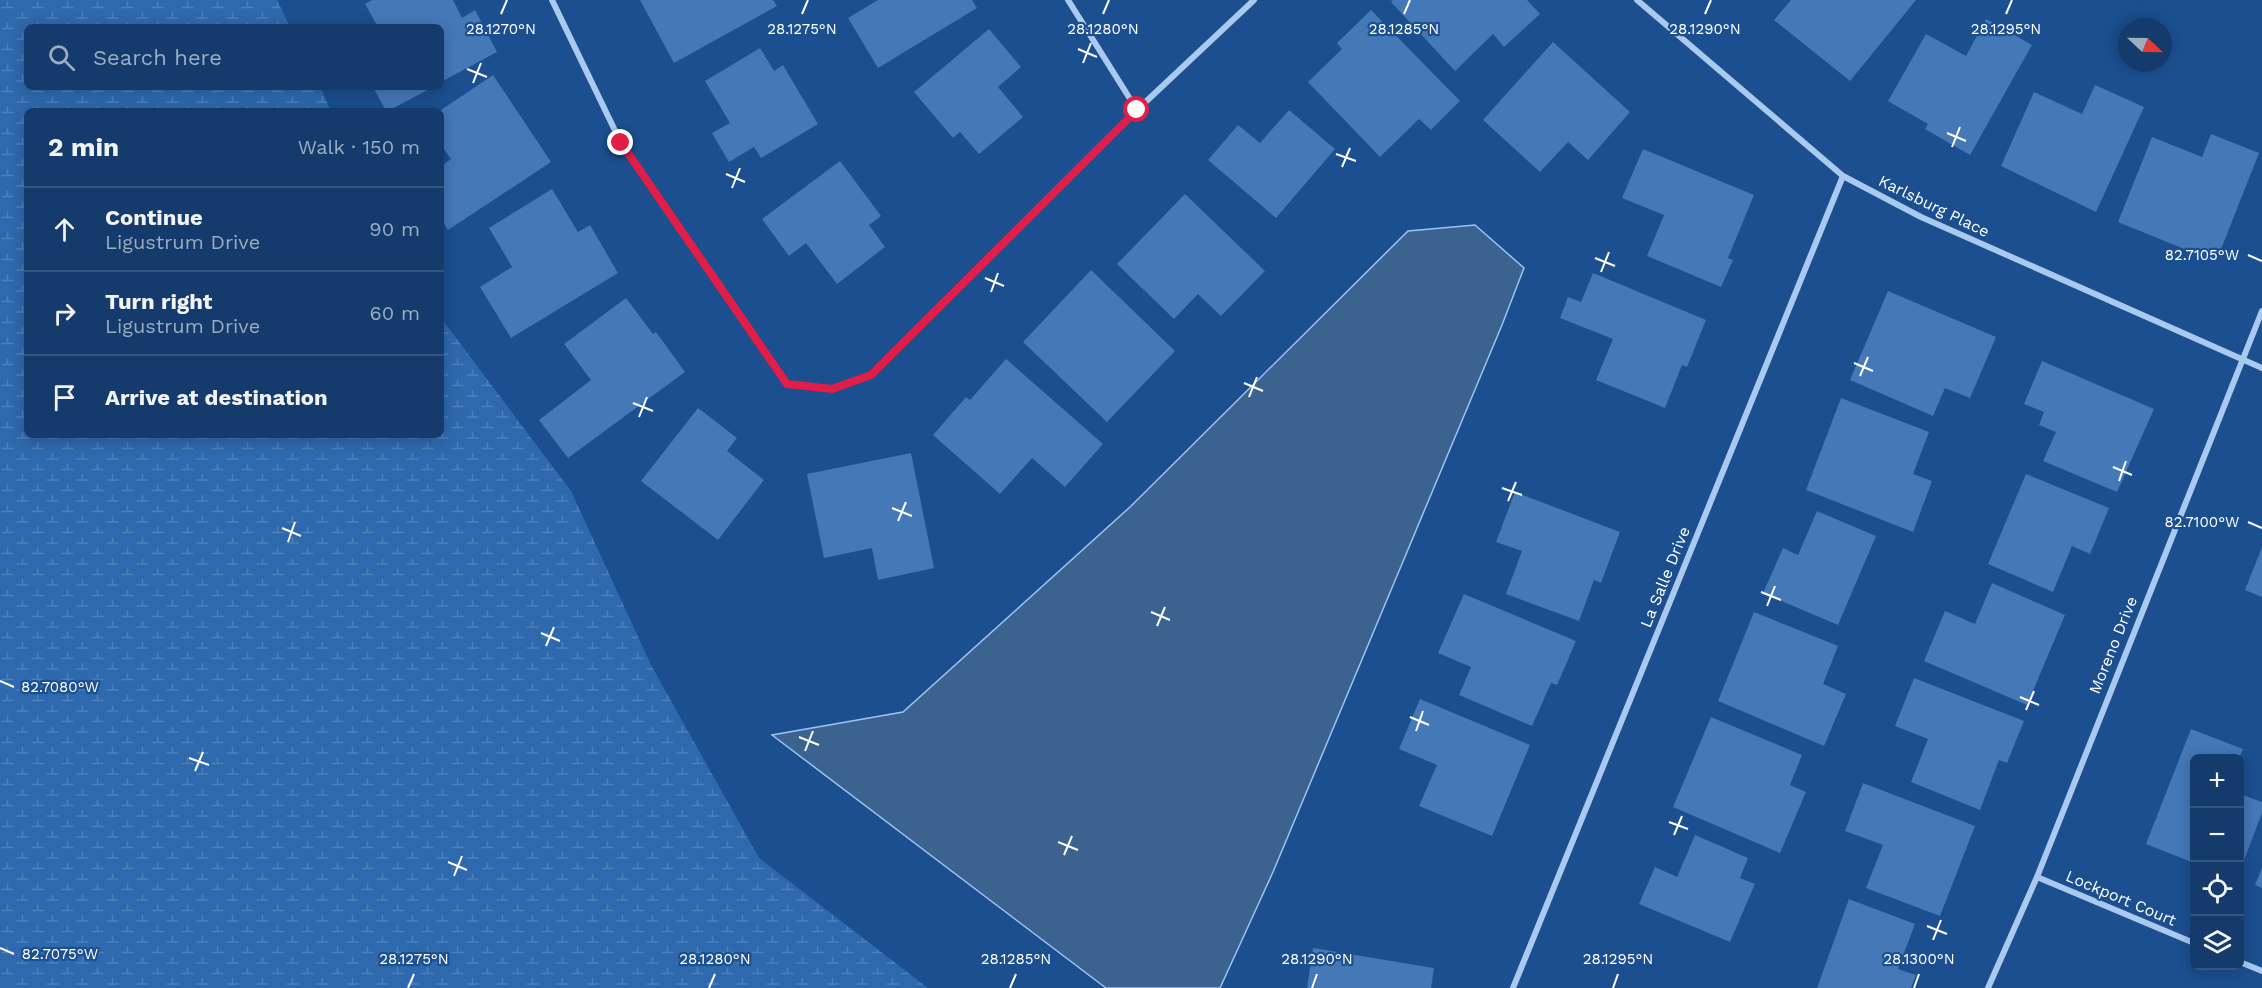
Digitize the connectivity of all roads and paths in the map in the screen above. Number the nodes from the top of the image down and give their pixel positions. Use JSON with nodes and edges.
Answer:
{"nodes":[{"id":1,"x":552,"y":0,"type":"edge"},
{"id":2,"x":1068,"y":0,"type":"edge"},
{"id":3,"x":1254,"y":0,"type":"edge"},
{"id":4,"x":1636,"y":0,"type":"edge"},
{"id":5,"x":1137,"y":110,"type":"junction"},
{"id":6,"x":1843,"y":176,"type":"junction"},
{"id":7,"x":2262,"y":311,"type":"edge"},
{"id":8,"x":2242,"y":359,"type":"junction"},
{"id":9,"x":2262,"y":368,"type":"edge"},
{"id":10,"x":2037,"y":877,"type":"junction"},
{"id":11,"x":2190,"y":941,"type":"edge"},
{"id":12,"x":2244,"y":964,"type":"edge"},
{"id":13,"x":2262,"y":971,"type":"edge"},
{"id":14,"x":1513,"y":988,"type":"edge"},
{"id":15,"x":1988,"y":988,"type":"edge"}],
"edges":[{"from":1,"to":5,"type":"street"},
{"from":2,"to":5,"type":"street"},
{"from":3,"to":5,"type":"street"},
{"from":4,"to":6,"type":"street","name":"Karlsburg Place"},
{"from":6,"to":8,"type":"street","name":"Karlsburg Place"},
{"from":6,"to":14,"type":"street","name":"La Salle Drive"},
{"from":7,"to":8,"type":"street","name":"Moreno Drive"},
{"from":8,"to":9,"type":"street","name":"Karlsburg Place"},
{"from":8,"to":10,"type":"street","name":"Moreno Drive"},
{"from":10,"to":11,"type":"street","name":"Lockport Court"},
{"from":10,"to":15,"type":"street","name":"Moreno Drive"},
{"from":12,"to":13,"type":"street"}]}
